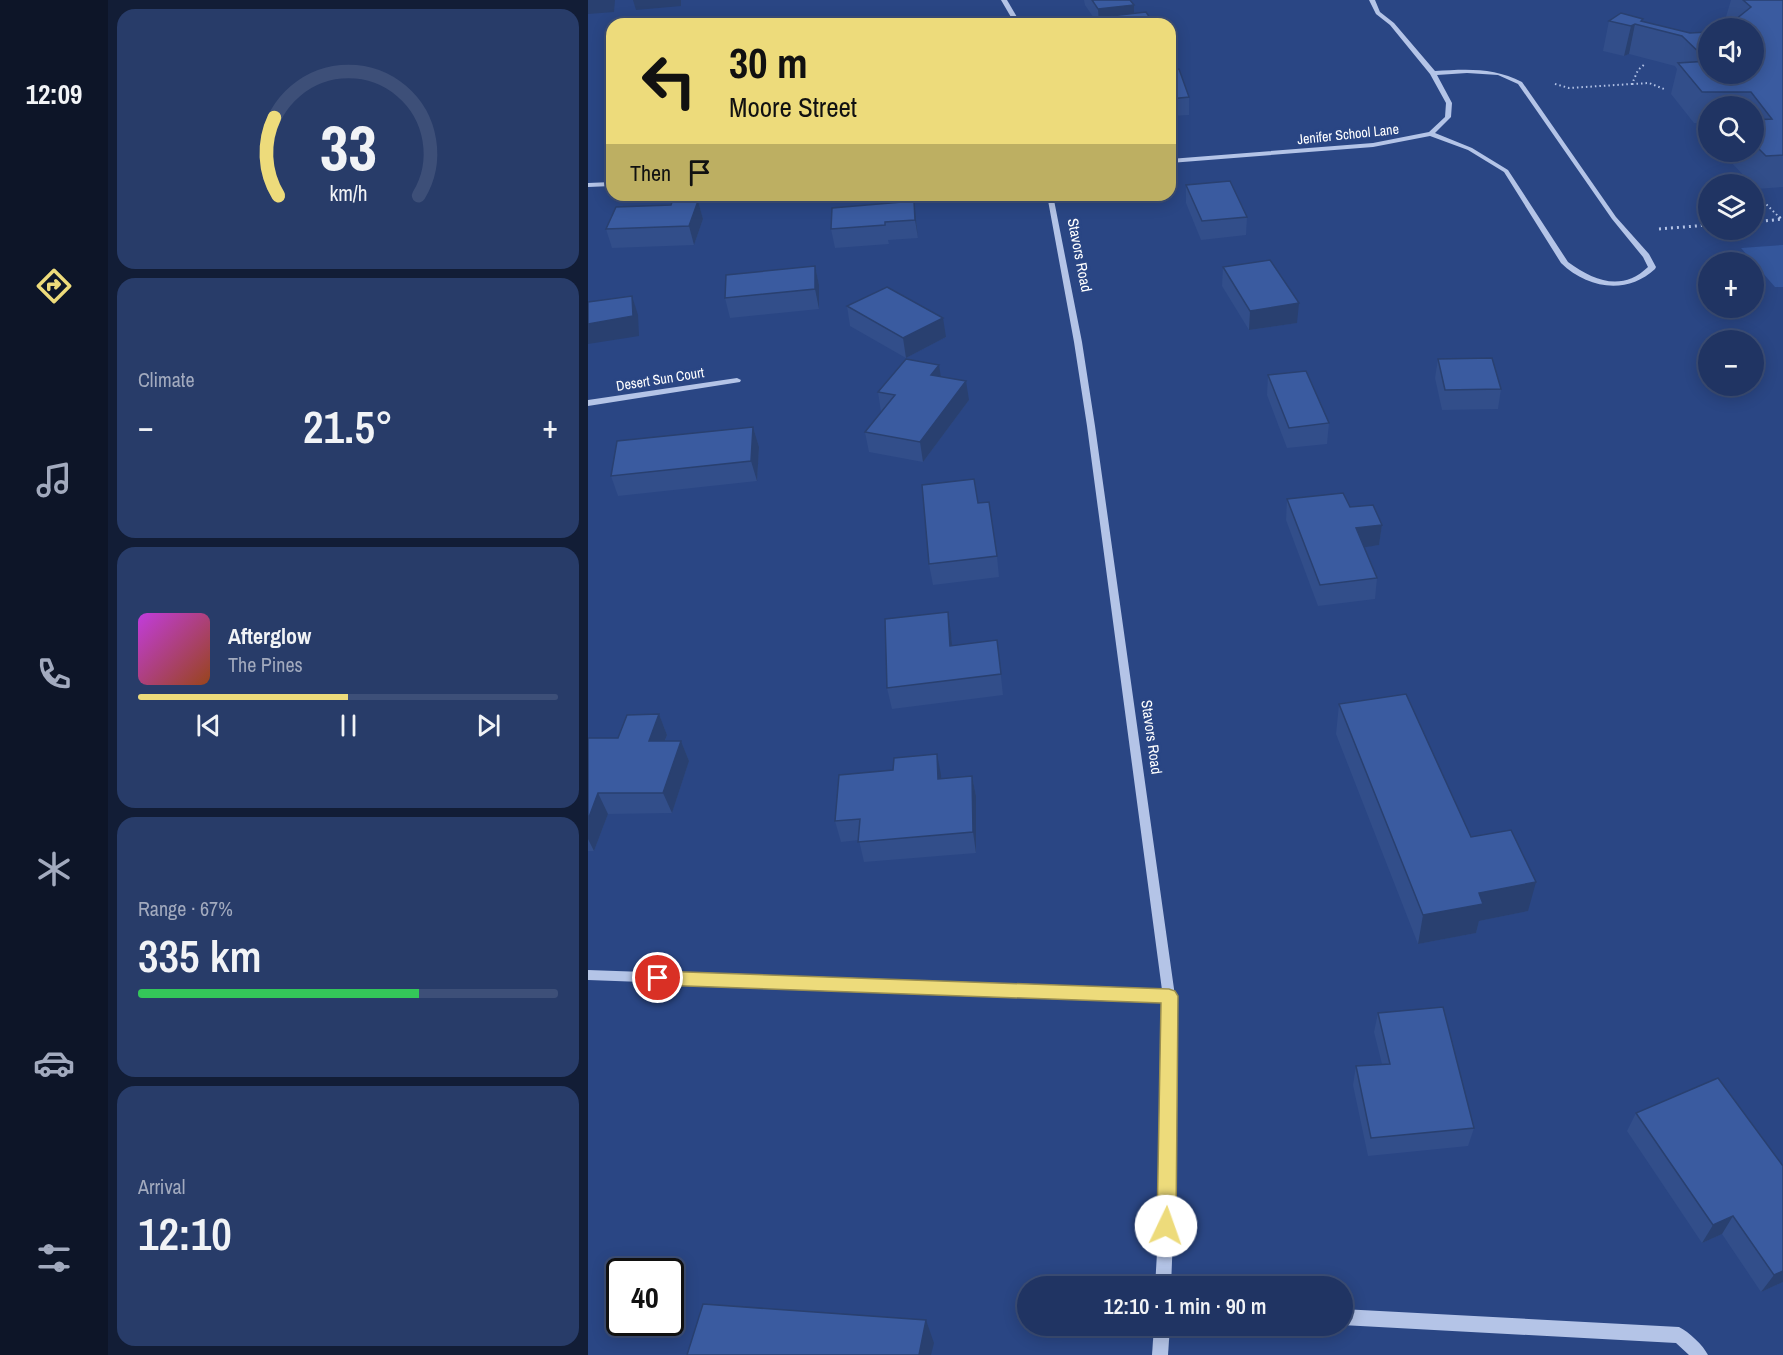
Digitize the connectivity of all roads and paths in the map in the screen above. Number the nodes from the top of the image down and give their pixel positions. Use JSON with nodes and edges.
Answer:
{"nodes":[{"id":1,"x":1004,"y":0,"type":"edge"},
{"id":2,"x":1372,"y":0,"type":"edge"},
{"id":3,"x":1014,"y":18,"type":"edge"},
{"id":4,"x":1646,"y":63,"type":"edge"},
{"id":5,"x":1433,"y":73,"type":"junction"},
{"id":6,"x":1554,"y":84,"type":"dead end"},
{"id":7,"x":1632,"y":84,"type":"junction"},
{"id":8,"x":1664,"y":89,"type":"dead end"},
{"id":9,"x":1431,"y":134,"type":"junction"},
{"id":10,"x":1176,"y":161,"type":"edge"},
{"id":11,"x":588,"y":184,"type":"edge"},
{"id":12,"x":606,"y":184,"type":"edge"},
{"id":13,"x":1051,"y":201,"type":"edge"},
{"id":14,"x":1764,"y":202,"type":"edge"},
{"id":15,"x":1783,"y":220,"type":"edge"},
{"id":16,"x":1764,"y":221,"type":"edge"},
{"id":17,"x":1698,"y":226,"type":"edge"},
{"id":18,"x":1626,"y":232,"type":"junction"},
{"id":19,"x":737,"y":380,"type":"dead end"},
{"id":20,"x":588,"y":403,"type":"edge"},
{"id":21,"x":588,"y":975,"type":"edge"},
{"id":22,"x":1169,"y":996,"type":"junction"},
{"id":23,"x":1164,"y":1276,"type":"edge"},
{"id":24,"x":1353,"y":1318,"type":"edge"},
{"id":25,"x":1161,"y":1336,"type":"edge"},
{"id":26,"x":1160,"y":1355,"type":"edge"},
{"id":27,"x":1700,"y":1355,"type":"edge"}],
"edges":[{"from":1,"to":3,"type":"street"},
{"from":2,"to":5,"type":"street"},
{"from":4,"to":7,"type":"path"},
{"from":5,"to":9,"type":"street"},
{"from":5,"to":18,"type":"street"},
{"from":6,"to":7,"type":"path"},
{"from":7,"to":8,"type":"path"},
{"from":9,"to":10,"type":"street","name":"Jenifer School Lane"},
{"from":9,"to":18,"type":"street"},
{"from":11,"to":12,"type":"street"},
{"from":13,"to":22,"type":"street","name":"Stavors Road"},
{"from":14,"to":15,"type":"path"},
{"from":15,"to":16,"type":"path"},
{"from":17,"to":18,"type":"path"},
{"from":19,"to":20,"type":"street","name":"Desert Sun Court"},
{"from":21,"to":22,"type":"street"},
{"from":22,"to":23,"type":"street","name":"Stavors Road"},
{"from":24,"to":27,"type":"street"},
{"from":25,"to":26,"type":"street"}]}
